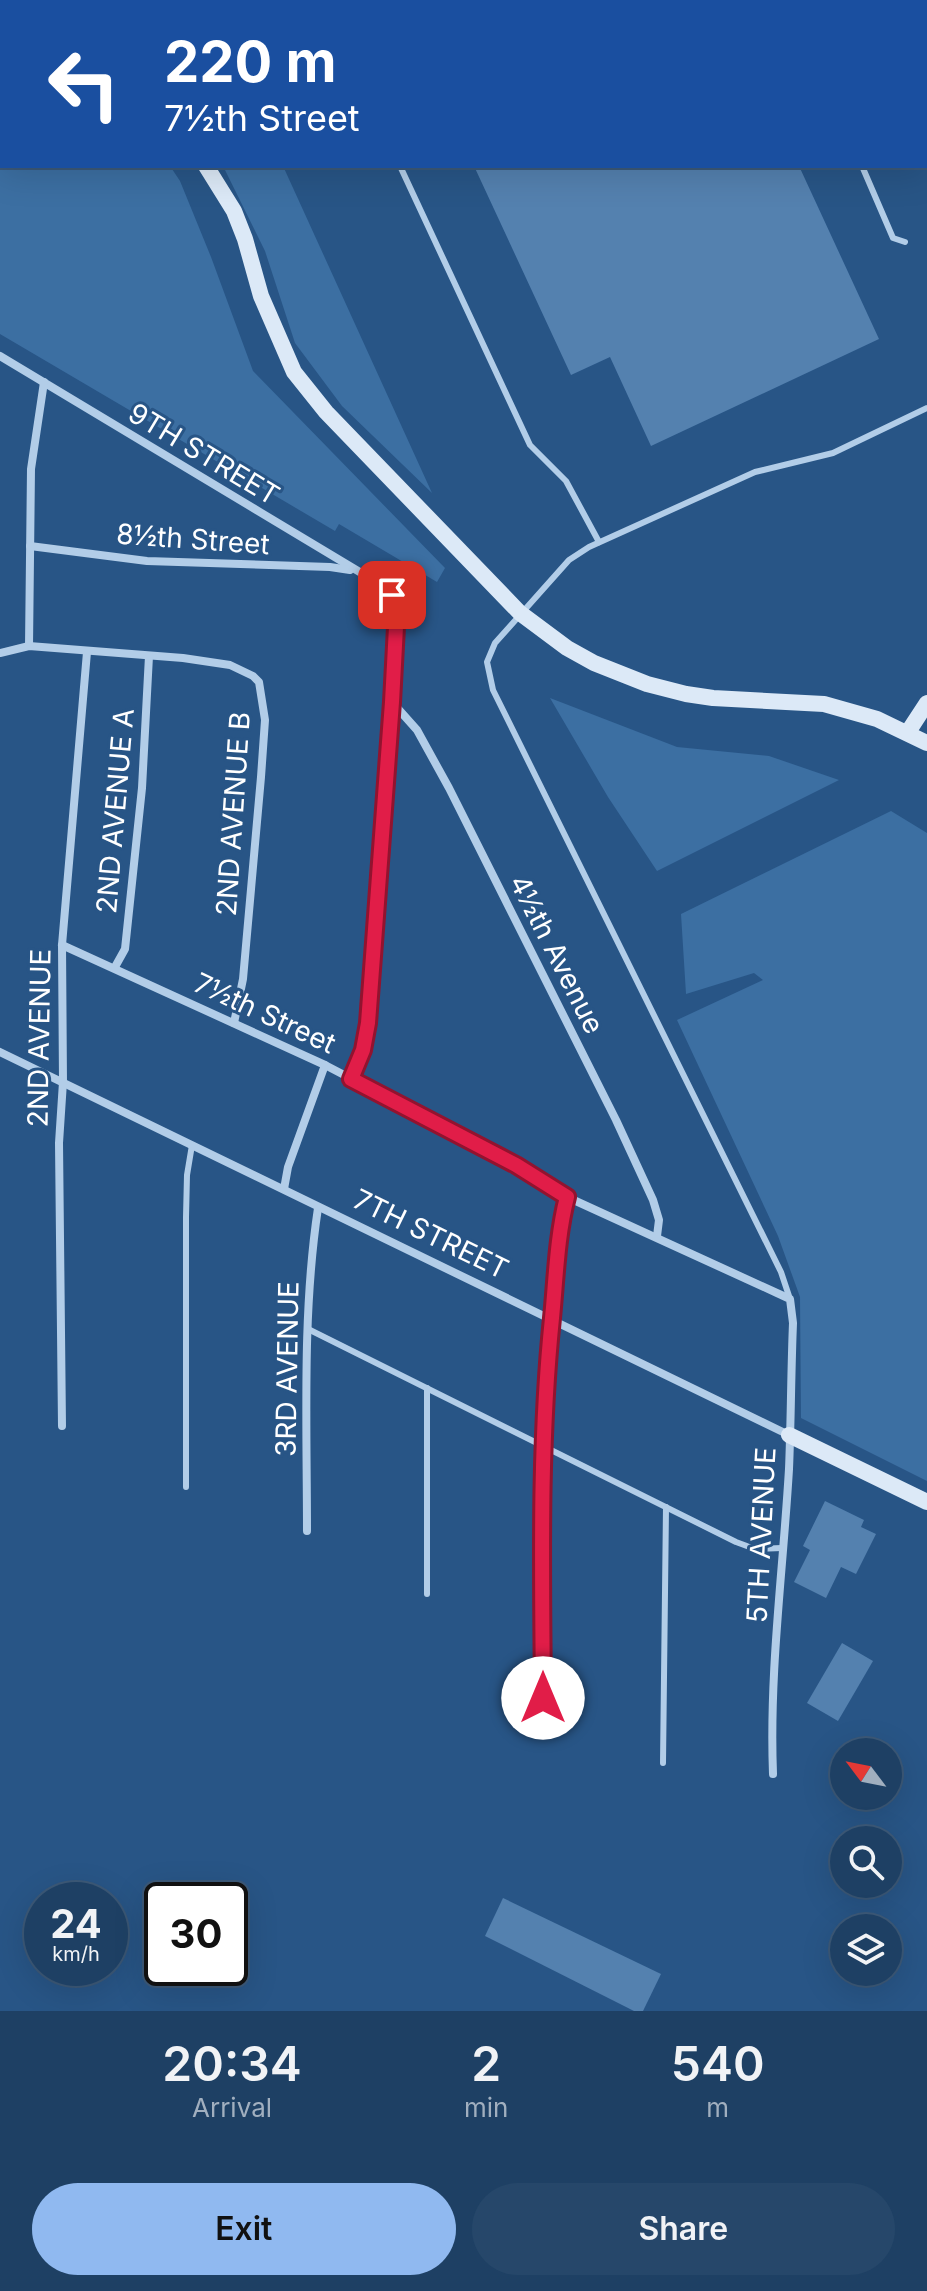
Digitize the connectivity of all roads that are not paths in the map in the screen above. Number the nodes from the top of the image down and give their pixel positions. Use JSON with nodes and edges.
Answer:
{"nodes":[{"id":1,"x":207,"y":168,"type":"edge"},
{"id":2,"x":401,"y":168,"type":"edge"},
{"id":3,"x":863,"y":168,"type":"edge"},
{"id":4,"x":905,"y":242,"type":"dead end"},
{"id":5,"x":0,"y":356,"type":"edge"},
{"id":6,"x":44,"y":382,"type":"junction"},
{"id":7,"x":927,"y":408,"type":"edge"},
{"id":8,"x":599,"y":542,"type":"junction"},
{"id":9,"x":30,"y":546,"type":"junction"},
{"id":10,"x":354,"y":571,"type":"junction"},
{"id":11,"x":520,"y":613,"type":"junction"},
{"id":12,"x":29,"y":646,"type":"junction"},
{"id":13,"x":87,"y":652,"type":"junction"},
{"id":14,"x":0,"y":653,"type":"edge"},
{"id":15,"x":149,"y":656,"type":"junction"},
{"id":16,"x":392,"y":702,"type":"junction"},
{"id":17,"x":927,"y":703,"type":"edge"},
{"id":18,"x":908,"y":732,"type":"junction"},
{"id":19,"x":927,"y":743,"type":"edge"},
{"id":20,"x":62,"y":945,"type":"junction"},
{"id":21,"x":115,"y":967,"type":"junction"},
{"id":22,"x":234,"y":1023,"type":"junction"},
{"id":23,"x":0,"y":1052,"type":"edge"},
{"id":24,"x":325,"y":1065,"type":"junction"},
{"id":25,"x":351,"y":1079,"type":"junction"},
{"id":26,"x":63,"y":1082,"type":"junction"},
{"id":27,"x":192,"y":1145,"type":"junction"},
{"id":28,"x":284,"y":1189,"type":"junction"},
{"id":29,"x":567,"y":1197,"type":"junction"},
{"id":30,"x":318,"y":1208,"type":"junction"},
{"id":31,"x":657,"y":1236,"type":"junction"},
{"id":32,"x":790,"y":1299,"type":"junction"},
{"id":33,"x":551,"y":1320,"type":"junction"},
{"id":34,"x":308,"y":1329,"type":"junction"},
{"id":35,"x":427,"y":1388,"type":"junction"},
{"id":36,"x":62,"y":1426,"type":"dead end"},
{"id":37,"x":789,"y":1435,"type":"junction"},
{"id":38,"x":543,"y":1446,"type":"junction"},
{"id":39,"x":186,"y":1487,"type":"dead end"},
{"id":40,"x":927,"y":1502,"type":"edge"},
{"id":41,"x":666,"y":1507,"type":"junction"},
{"id":42,"x":307,"y":1531,"type":"dead end"},
{"id":43,"x":782,"y":1548,"type":"junction"},
{"id":44,"x":427,"y":1594,"type":"dead end"},
{"id":45,"x":543,"y":1698,"type":"dead end"},
{"id":46,"x":663,"y":1763,"type":"dead end"},
{"id":47,"x":773,"y":1774,"type":"dead end"}],
"edges":[{"from":1,"to":11,"type":"street"},
{"from":2,"to":8,"type":"lane"},
{"from":3,"to":4,"type":"lane"},
{"from":5,"to":6,"type":"street","name":"9TH STREET"},
{"from":6,"to":9,"type":"street"},
{"from":6,"to":10,"type":"street","name":"9TH STREET"},
{"from":7,"to":8,"type":"lane"},
{"from":8,"to":11,"type":"lane"},
{"from":9,"to":10,"type":"street","name":"8½th Street"},
{"from":9,"to":12,"type":"street"},
{"from":10,"to":16,"type":"street","name":"9TH STREET"},
{"from":11,"to":18,"type":"street"},
{"from":11,"to":32,"type":"lane"},
{"from":12,"to":13,"type":"street","name":"2ND AVENUE B"},
{"from":12,"to":14,"type":"street","name":"2ND AVENUE B"},
{"from":13,"to":15,"type":"street","name":"2ND AVENUE B"},
{"from":13,"to":20,"type":"street","name":"2ND AVENUE"},
{"from":15,"to":21,"type":"street","name":"2ND AVENUE A"},
{"from":15,"to":22,"type":"street","name":"2ND AVENUE B"},
{"from":16,"to":25,"type":"street"},
{"from":16,"to":31,"type":"street","name":"4½th Avenue"},
{"from":17,"to":18,"type":"street"},
{"from":18,"to":19,"type":"street"},
{"from":20,"to":21,"type":"street","name":"7½th Street"},
{"from":20,"to":26,"type":"street","name":"2ND AVENUE"},
{"from":21,"to":22,"type":"street","name":"7½th Street"},
{"from":22,"to":24,"type":"street","name":"7½th Street"},
{"from":23,"to":26,"type":"street","name":"7TH STREET"},
{"from":24,"to":25,"type":"street","name":"7½th Street"},
{"from":24,"to":28,"type":"street"},
{"from":25,"to":29,"type":"street","name":"7½th Street"},
{"from":26,"to":27,"type":"street","name":"7TH STREET"},
{"from":26,"to":36,"type":"street","name":"2ND AVENUE"},
{"from":27,"to":28,"type":"street","name":"7TH STREET"},
{"from":27,"to":39,"type":"lane"},
{"from":28,"to":30,"type":"street","name":"7TH STREET"},
{"from":29,"to":31,"type":"street","name":"7½th Street"},
{"from":29,"to":33,"type":"street"},
{"from":30,"to":33,"type":"street","name":"7TH STREET"},
{"from":30,"to":34,"type":"street","name":"3RD AVENUE"},
{"from":31,"to":32,"type":"street","name":"7½th Street"},
{"from":32,"to":37,"type":"street","name":"5TH AVENUE"},
{"from":33,"to":37,"type":"street","name":"7TH STREET"},
{"from":33,"to":38,"type":"street"},
{"from":34,"to":35,"type":"lane"},
{"from":34,"to":42,"type":"street","name":"3RD AVENUE"},
{"from":35,"to":38,"type":"lane"},
{"from":35,"to":44,"type":"lane"},
{"from":37,"to":40,"type":"street","name":"7TH STREET"},
{"from":37,"to":43,"type":"street","name":"5TH AVENUE"},
{"from":38,"to":41,"type":"lane"},
{"from":38,"to":45,"type":"street"},
{"from":41,"to":43,"type":"lane"},
{"from":41,"to":46,"type":"lane"},
{"from":43,"to":47,"type":"street","name":"5TH AVENUE"}]}
